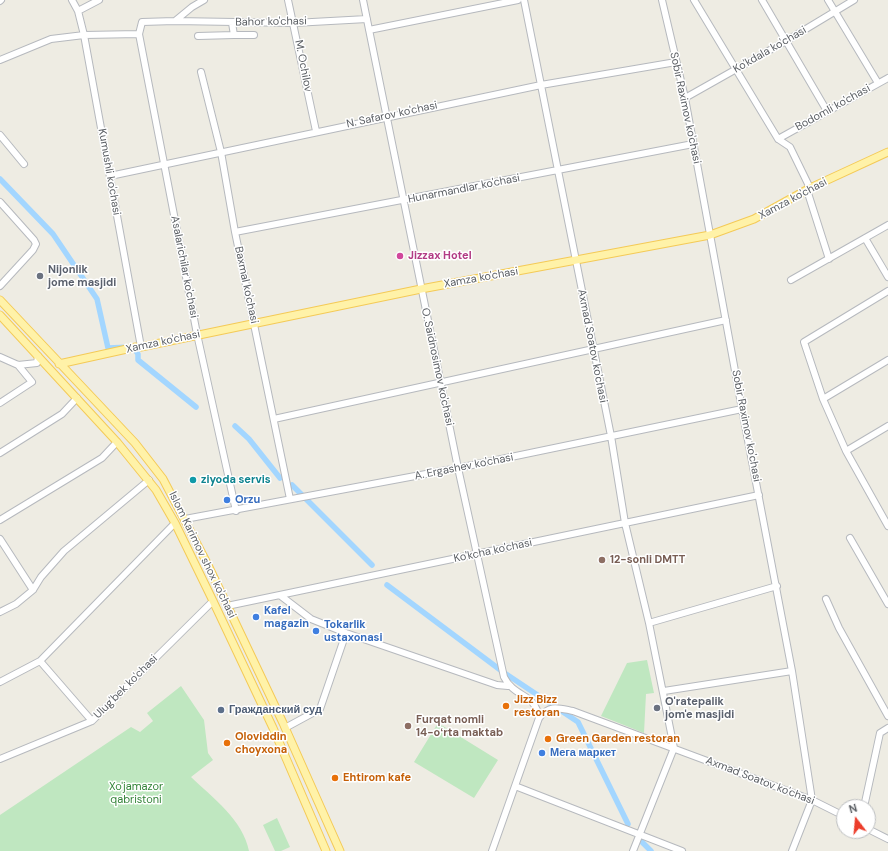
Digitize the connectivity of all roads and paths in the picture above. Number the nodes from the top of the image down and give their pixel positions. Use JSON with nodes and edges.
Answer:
{"nodes":[{"id":1,"x":72,"y":0,"type":"edge"},
{"id":2,"x":99,"y":0,"type":"edge"},
{"id":3,"x":204,"y":0,"type":"edge"},
{"id":4,"x":288,"y":0,"type":"edge"},
{"id":5,"x":363,"y":0,"type":"edge"},
{"id":6,"x":518,"y":0,"type":"edge"},
{"id":7,"x":524,"y":0,"type":"edge"},
{"id":8,"x":662,"y":0,"type":"edge"},
{"id":9,"x":694,"y":0,"type":"edge"},
{"id":10,"x":762,"y":0,"type":"edge"},
{"id":11,"x":828,"y":0,"type":"edge"},
{"id":12,"x":854,"y":0,"type":"edge"},
{"id":13,"x":78,"y":11,"type":"junction"},
{"id":14,"x":835,"y":12,"type":"junction"},
{"id":15,"x":367,"y":19,"type":"junction"},
{"id":16,"x":142,"y":22,"type":"joint"},
{"id":17,"x":175,"y":22,"type":"junction"},
{"id":18,"x":232,"y":23,"type":"junction"},
{"id":19,"x":294,"y":23,"type":"junction"},
{"id":20,"x":370,"y":30,"type":"junction"},
{"id":21,"x":139,"y":34,"type":"junction"},
{"id":22,"x":84,"y":35,"type":"junction"},
{"id":23,"x":234,"y":35,"type":"junction"},
{"id":24,"x":254,"y":35,"type":"dead end"},
{"id":25,"x":198,"y":36,"type":"dead end"},
{"id":26,"x":786,"y":41,"type":"junction"},
{"id":27,"x":0,"y":60,"type":"edge"},
{"id":28,"x":676,"y":62,"type":"junction"},
{"id":29,"x":735,"y":70,"type":"junction"},
{"id":30,"x":201,"y":72,"type":"dead end"},
{"id":31,"x":888,"y":78,"type":"edge"},
{"id":32,"x":878,"y":83,"type":"junction"},
{"id":33,"x":541,"y":84,"type":"junction"},
{"id":34,"x":685,"y":98,"type":"junction"},
{"id":35,"x":827,"y":111,"type":"junction"},
{"id":36,"x":388,"y":116,"type":"junction"},
{"id":37,"x":316,"y":132,"type":"junction"},
{"id":38,"x":0,"y":135,"type":"edge"},
{"id":39,"x":778,"y":139,"type":"junction"},
{"id":40,"x":693,"y":144,"type":"junction"},
{"id":41,"x":221,"y":152,"type":"junction"},
{"id":42,"x":888,"y":152,"type":"edge"},
{"id":43,"x":24,"y":164,"type":"dead end"},
{"id":44,"x":164,"y":164,"type":"junction"},
{"id":45,"x":559,"y":170,"type":"junction"},
{"id":46,"x":110,"y":176,"type":"junction"},
{"id":47,"x":809,"y":189,"type":"junction"},
{"id":48,"x":403,"y":201,"type":"junction"},
{"id":49,"x":0,"y":202,"type":"edge"},
{"id":50,"x":888,"y":225,"type":"edge"},
{"id":51,"x":235,"y":232,"type":"junction"},
{"id":52,"x":710,"y":235,"type":"junction"},
{"id":53,"x":865,"y":238,"type":"junction"},
{"id":54,"x":830,"y":258,"type":"junction"},
{"id":55,"x":576,"y":261,"type":"junction"},
{"id":56,"x":888,"y":277,"type":"edge"},
{"id":57,"x":791,"y":280,"type":"dead end"},
{"id":58,"x":0,"y":286,"type":"edge"},
{"id":59,"x":421,"y":289,"type":"junction"},
{"id":60,"x":888,"y":291,"type":"edge"},
{"id":61,"x":0,"y":300,"type":"edge"},
{"id":62,"x":0,"y":314,"type":"edge"},
{"id":63,"x":726,"y":320,"type":"junction"},
{"id":64,"x":254,"y":323,"type":"junction"},
{"id":65,"x":22,"y":324,"type":"junction"},
{"id":66,"x":15,"y":330,"type":"junction"},
{"id":67,"x":197,"y":334,"type":"junction"},
{"id":68,"x":136,"y":348,"type":"junction"},
{"id":69,"x":593,"y":351,"type":"junction"},
{"id":70,"x":38,"y":356,"type":"junction"},
{"id":71,"x":0,"y":357,"type":"edge"},
{"id":72,"x":888,"y":360,"type":"edge"},
{"id":73,"x":59,"y":364,"type":"junction"},
{"id":74,"x":18,"y":365,"type":"junction"},
{"id":75,"x":441,"y":383,"type":"junction"},
{"id":76,"x":77,"y":398,"type":"junction"},
{"id":77,"x":823,"y":399,"type":"junction"},
{"id":78,"x":0,"y":403,"type":"edge"},
{"id":79,"x":742,"y":409,"type":"junction"},
{"id":80,"x":274,"y":419,"type":"junction"},
{"id":81,"x":888,"y":426,"type":"edge"},
{"id":82,"x":611,"y":436,"type":"junction"},
{"id":83,"x":117,"y":442,"type":"junction"},
{"id":84,"x":846,"y":450,"type":"junction"},
{"id":85,"x":0,"y":453,"type":"edge"},
{"id":86,"x":458,"y":468,"type":"junction"},
{"id":87,"x":149,"y":480,"type":"junction"},
{"id":88,"x":759,"y":495,"type":"junction"},
{"id":89,"x":290,"y":499,"type":"junction"},
{"id":90,"x":236,"y":511,"type":"junction"},
{"id":91,"x":0,"y":520,"type":"edge"},
{"id":92,"x":185,"y":520,"type":"junction"},
{"id":93,"x":625,"y":522,"type":"junction"},
{"id":94,"x":175,"y":523,"type":"junction"},
{"id":95,"x":888,"y":526,"type":"edge"},
{"id":96,"x":850,"y":538,"type":"dead end"},
{"id":97,"x":0,"y":539,"type":"edge"},
{"id":98,"x":477,"y":554,"type":"junction"},
{"id":99,"x":777,"y":586,"type":"junction"},
{"id":100,"x":33,"y":590,"type":"junction"},
{"id":101,"x":281,"y":596,"type":"junction"},
{"id":102,"x":826,"y":599,"type":"dead end"},
{"id":103,"x":213,"y":601,"type":"junction"},
{"id":104,"x":888,"y":604,"type":"edge"},
{"id":105,"x":227,"y":606,"type":"junction"},
{"id":106,"x":0,"y":612,"type":"edge"},
{"id":107,"x":649,"y":622,"type":"junction"},
{"id":108,"x":346,"y":633,"type":"junction"},
{"id":109,"x":40,"y":661,"type":"junction"},
{"id":110,"x":792,"y":671,"type":"junction"},
{"id":111,"x":0,"y":682,"type":"edge"},
{"id":112,"x":508,"y":686,"type":"junction"},
{"id":113,"x":664,"y":691,"type":"junction"},
{"id":114,"x":888,"y":716,"type":"edge"},
{"id":115,"x":539,"y":718,"type":"junction"},
{"id":116,"x":92,"y":721,"type":"junction"},
{"id":117,"x":284,"y":726,"type":"junction"},
{"id":118,"x":273,"y":728,"type":"junction"},
{"id":119,"x":888,"y":728,"type":"edge"},
{"id":120,"x":674,"y":748,"type":"junction"},
{"id":121,"x":0,"y":758,"type":"edge"},
{"id":122,"x":303,"y":769,"type":"junction"},
{"id":123,"x":292,"y":773,"type":"junction"},
{"id":124,"x":515,"y":786,"type":"junction"},
{"id":125,"x":866,"y":799,"type":"edge"},
{"id":126,"x":812,"y":800,"type":"junction"},
{"id":127,"x":836,"y":812,"type":"edge"},
{"id":128,"x":876,"y":833,"type":"edge"},
{"id":129,"x":639,"y":834,"type":"junction"},
{"id":130,"x":888,"y":839,"type":"edge"},
{"id":131,"x":326,"y":851,"type":"edge"},
{"id":132,"x":340,"y":851,"type":"edge"},
{"id":133,"x":492,"y":851,"type":"edge"},
{"id":134,"x":632,"y":851,"type":"edge"},
{"id":135,"x":682,"y":851,"type":"edge"},
{"id":136,"x":792,"y":851,"type":"edge"}],
"edges":[{"from":1,"to":13,"type":"street","name":"Kumushli ko'chasi"},
{"from":2,"to":13,"type":"street"},
{"from":3,"to":17,"type":"street"},
{"from":4,"to":19,"type":"street","name":"M. Ochilov"},
{"from":5,"to":15,"type":"street","name":"O. Saidnosimov ko'chasi"},
{"from":6,"to":20,"type":"street"},
{"from":7,"to":33,"type":"street","name":"Axmad Soatov ko'chasi"},
{"from":8,"to":28,"type":"street","name":"Sobir Raximov ko'chasi"},
{"from":9,"to":29,"type":"street"},
{"from":10,"to":26,"type":"street"},
{"from":11,"to":14,"type":"street"},
{"from":12,"to":14,"type":"street","name":"Ko'kdala ko'chasi"},
{"from":13,"to":22,"type":"street","name":"Kumushli ko'chasi"},
{"from":14,"to":26,"type":"street","name":"Ko'kdala ko'chasi"},
{"from":14,"to":32,"type":"street"},
{"from":15,"to":19,"type":"street","name":"Bahor ko'chasi"},
{"from":15,"to":20,"type":"street","name":"O. Saidnosimov ko'chasi"},
{"from":16,"to":17,"type":"street","name":"Bahor ko'chasi"},
{"from":16,"to":21,"type":"street","name":"Asalarichilar ko'chasi"},
{"from":17,"to":18,"type":"street","name":"Bahor ko'chasi"},
{"from":18,"to":19,"type":"street","name":"Bahor ko'chasi"},
{"from":18,"to":23,"type":"street"},
{"from":19,"to":37,"type":"street","name":"M. Ochilov"},
{"from":20,"to":36,"type":"street","name":"O. Saidnosimov ko'chasi"},
{"from":21,"to":22,"type":"street"},
{"from":21,"to":44,"type":"street","name":"Asalarichilar ko'chasi"},
{"from":22,"to":27,"type":"street"},
{"from":22,"to":46,"type":"street","name":"Kumushli ko'chasi"},
{"from":23,"to":24,"type":"street"},
{"from":23,"to":25,"type":"street"},
{"from":26,"to":29,"type":"street","name":"Ko'kdala ko'chasi"},
{"from":26,"to":35,"type":"street"},
{"from":28,"to":33,"type":"street","name":"N. Safarov ko'chasi"},
{"from":28,"to":34,"type":"street","name":"Sobir Raximov ko'chasi"},
{"from":29,"to":34,"type":"street","name":"Ko'kdala ko'chasi"},
{"from":29,"to":39,"type":"street"},
{"from":30,"to":41,"type":"street","name":"Baxmal ko'chasi"},
{"from":31,"to":32,"type":"street","name":"Bodomli ko'chasi"},
{"from":32,"to":35,"type":"street","name":"Bodomli ko'chasi"},
{"from":33,"to":36,"type":"street","name":"N. Safarov ko'chasi"},
{"from":33,"to":45,"type":"street","name":"Axmad Soatov ko'chasi"},
{"from":34,"to":40,"type":"street","name":"Sobir Raximov ko'chasi"},
{"from":35,"to":39,"type":"street","name":"Bodomli ko'chasi"},
{"from":36,"to":37,"type":"street","name":"N. Safarov ko'chasi"},
{"from":36,"to":48,"type":"street","name":"O. Saidnosimov ko'chasi"},
{"from":37,"to":41,"type":"street","name":"N. Safarov ko'chasi"},
{"from":38,"to":43,"type":"street"},
{"from":39,"to":47,"type":"street"},
{"from":40,"to":45,"type":"street","name":"Hunarmandlar ko'chasi"},
{"from":40,"to":52,"type":"street","name":"Sobir Raximov ko'chasi"},
{"from":41,"to":44,"type":"street","name":"N. Safarov ko'chasi"},
{"from":41,"to":51,"type":"street","name":"Baxmal ko'chasi"},
{"from":42,"to":47,"type":"main road","name":"Xamza ko'chasi"},
{"from":44,"to":46,"type":"street","name":"N. Safarov ko'chasi"},
{"from":44,"to":67,"type":"street","name":"Asalarichilar ko'chasi"},
{"from":45,"to":48,"type":"street","name":"Hunarmandlar ko'chasi"},
{"from":45,"to":55,"type":"street","name":"Axmad Soatov ko'chasi"},
{"from":46,"to":68,"type":"street","name":"Kumushli ko'chasi"},
{"from":47,"to":52,"type":"main road","name":"Xamza ko'chasi"},
{"from":47,"to":54,"type":"street"},
{"from":48,"to":51,"type":"street","name":"Hunarmandlar ko'chasi"},
{"from":48,"to":59,"type":"street","name":"O. Saidnosimov ko'chasi"},
{"from":49,"to":58,"type":"street"},
{"from":50,"to":53,"type":"street"},
{"from":51,"to":64,"type":"street","name":"Baxmal ko'chasi"},
{"from":52,"to":55,"type":"main road","name":"Xamza ko'chasi"},
{"from":52,"to":63,"type":"street","name":"Sobir Raximov ko'chasi"},
{"from":53,"to":54,"type":"street"},
{"from":53,"to":56,"type":"street"},
{"from":54,"to":57,"type":"street"},
{"from":55,"to":59,"type":"main road","name":"Xamza ko'chasi"},
{"from":55,"to":69,"type":"street","name":"Axmad Soatov ko'chasi"},
{"from":59,"to":64,"type":"main road","name":"Xamza ko'chasi"},
{"from":59,"to":75,"type":"street","name":"O. Saidnosimov ko'chasi"},
{"from":60,"to":77,"type":"street"},
{"from":61,"to":65,"type":"main road","name":"Islom Karimov shox ko'chasi"},
{"from":62,"to":66,"type":"main road","name":"Islom Karimov shox ko'chasi"},
{"from":63,"to":69,"type":"street"},
{"from":63,"to":79,"type":"street","name":"Sobir Raximov ko'chasi"},
{"from":64,"to":67,"type":"main road","name":"Xamza ko'chasi"},
{"from":64,"to":80,"type":"street","name":"Baxmal ko'chasi"},
{"from":65,"to":66,"type":"main road"},
{"from":65,"to":73,"type":"main road","name":"Islom Karimov shox ko'chasi"},
{"from":66,"to":70,"type":"main road","name":"Islom Karimov shox ko'chasi"},
{"from":67,"to":68,"type":"main road","name":"Xamza ko'chasi"},
{"from":67,"to":90,"type":"street","name":"Asalarichilar ko'chasi"},
{"from":68,"to":73,"type":"main road","name":"Xamza ko'chasi"},
{"from":69,"to":75,"type":"street"},
{"from":69,"to":82,"type":"street","name":"Axmad Soatov ko'chasi"},
{"from":70,"to":74,"type":"street"},
{"from":70,"to":76,"type":"main road","name":"Islom Karimov shox ko'chasi"},
{"from":71,"to":74,"type":"street"},
{"from":72,"to":77,"type":"street"},
{"from":73,"to":92,"type":"main road","name":"Islom Karimov shox ko'chasi"},
{"from":74,"to":78,"type":"street"},
{"from":75,"to":80,"type":"street"},
{"from":75,"to":86,"type":"street","name":"O. Saidnosimov ko'chasi"},
{"from":76,"to":83,"type":"main road","name":"Islom Karimov shox ko'chasi"},
{"from":76,"to":85,"type":"street"},
{"from":77,"to":84,"type":"street"},
{"from":79,"to":82,"type":"street","name":"A. Ergashev ko'chasi"},
{"from":79,"to":88,"type":"street","name":"Sobir Raximov ko'chasi"},
{"from":80,"to":89,"type":"street","name":"Baxmal ko'chasi"},
{"from":81,"to":84,"type":"street"},
{"from":82,"to":86,"type":"street","name":"A. Ergashev ko'chasi"},
{"from":82,"to":93,"type":"street","name":"Axmad Soatov ko'chasi"},
{"from":83,"to":87,"type":"main road","name":"Islom Karimov shox ko'chasi"},
{"from":83,"to":91,"type":"street"},
{"from":84,"to":95,"type":"street"},
{"from":86,"to":89,"type":"street","name":"A. Ergashev ko'chasi"},
{"from":86,"to":98,"type":"street","name":"O. Saidnosimov ko'chasi"},
{"from":87,"to":94,"type":"main road","name":"Islom Karimov shox ko'chasi"},
{"from":87,"to":100,"type":"street"},
{"from":88,"to":93,"type":"street","name":"Ko'kcha ko'chasi"},
{"from":88,"to":99,"type":"street","name":"Sobir Raximov ko'chasi"},
{"from":89,"to":90,"type":"street","name":"A. Ergashev ko'chasi"},
{"from":90,"to":92,"type":"street","name":"A. Ergashev ko'chasi"},
{"from":92,"to":105,"type":"main road","name":"Islom Karimov shox ko'chasi"},
{"from":93,"to":98,"type":"street","name":"Ko'kcha ko'chasi"},
{"from":93,"to":107,"type":"street","name":"Axmad Soatov ko'chasi"},
{"from":94,"to":103,"type":"main road","name":"Islom Karimov shox ko'chasi"},
{"from":94,"to":109,"type":"street"},
{"from":96,"to":104,"type":"street"},
{"from":97,"to":100,"type":"street"},
{"from":98,"to":101,"type":"street","name":"Ko'kcha ko'chasi"},
{"from":98,"to":112,"type":"street","name":"O. Saidnosimov ko'chasi"},
{"from":99,"to":107,"type":"street"},
{"from":99,"to":110,"type":"street","name":"Sobir Raximov ko'chasi"},
{"from":100,"to":106,"type":"street"},
{"from":101,"to":105,"type":"street","name":"Ko'kcha ko'chasi"},
{"from":101,"to":108,"type":"street"},
{"from":102,"to":114,"type":"street"},
{"from":103,"to":116,"type":"street","name":"Ulug'bek ko'chasi"},
{"from":103,"to":118,"type":"main road","name":"Islom Karimov shox ko'chasi"},
{"from":105,"to":117,"type":"main road","name":"Islom Karimov shox ko'chasi"},
{"from":107,"to":113,"type":"street","name":"Axmad Soatov ko'chasi"},
{"from":108,"to":112,"type":"street"},
{"from":108,"to":117,"type":"street"},
{"from":109,"to":111,"type":"street"},
{"from":109,"to":116,"type":"street"},
{"from":110,"to":113,"type":"street"},
{"from":110,"to":126,"type":"street","name":"Sobir Raximov ko'chasi"},
{"from":112,"to":115,"type":"street"},
{"from":113,"to":120,"type":"street","name":"Axmad Soatov ko'chasi"},
{"from":115,"to":120,"type":"street","name":"Axmad Soatov ko'chasi"},
{"from":115,"to":124,"type":"street"},
{"from":116,"to":121,"type":"street","name":"Ulug'bek ko'chasi"},
{"from":117,"to":118,"type":"main road"},
{"from":117,"to":122,"type":"main road","name":"Islom Karimov shox ko'chasi"},
{"from":118,"to":123,"type":"main road","name":"Islom Karimov shox ko'chasi"},
{"from":119,"to":125,"type":"street"},
{"from":120,"to":126,"type":"street","name":"Axmad Soatov ko'chasi"},
{"from":120,"to":129,"type":"street"},
{"from":122,"to":123,"type":"main road"},
{"from":122,"to":132,"type":"main road","name":"Islom Karimov shox ko'chasi"},
{"from":123,"to":131,"type":"main road","name":"Islom Karimov shox ko'chasi"},
{"from":124,"to":129,"type":"street"},
{"from":124,"to":133,"type":"street"},
{"from":126,"to":127,"type":"street","name":"Axmad Soatov ko'chasi"},
{"from":126,"to":136,"type":"street"},
{"from":128,"to":130,"type":"street"},
{"from":129,"to":134,"type":"street"},
{"from":129,"to":135,"type":"street"}]}
